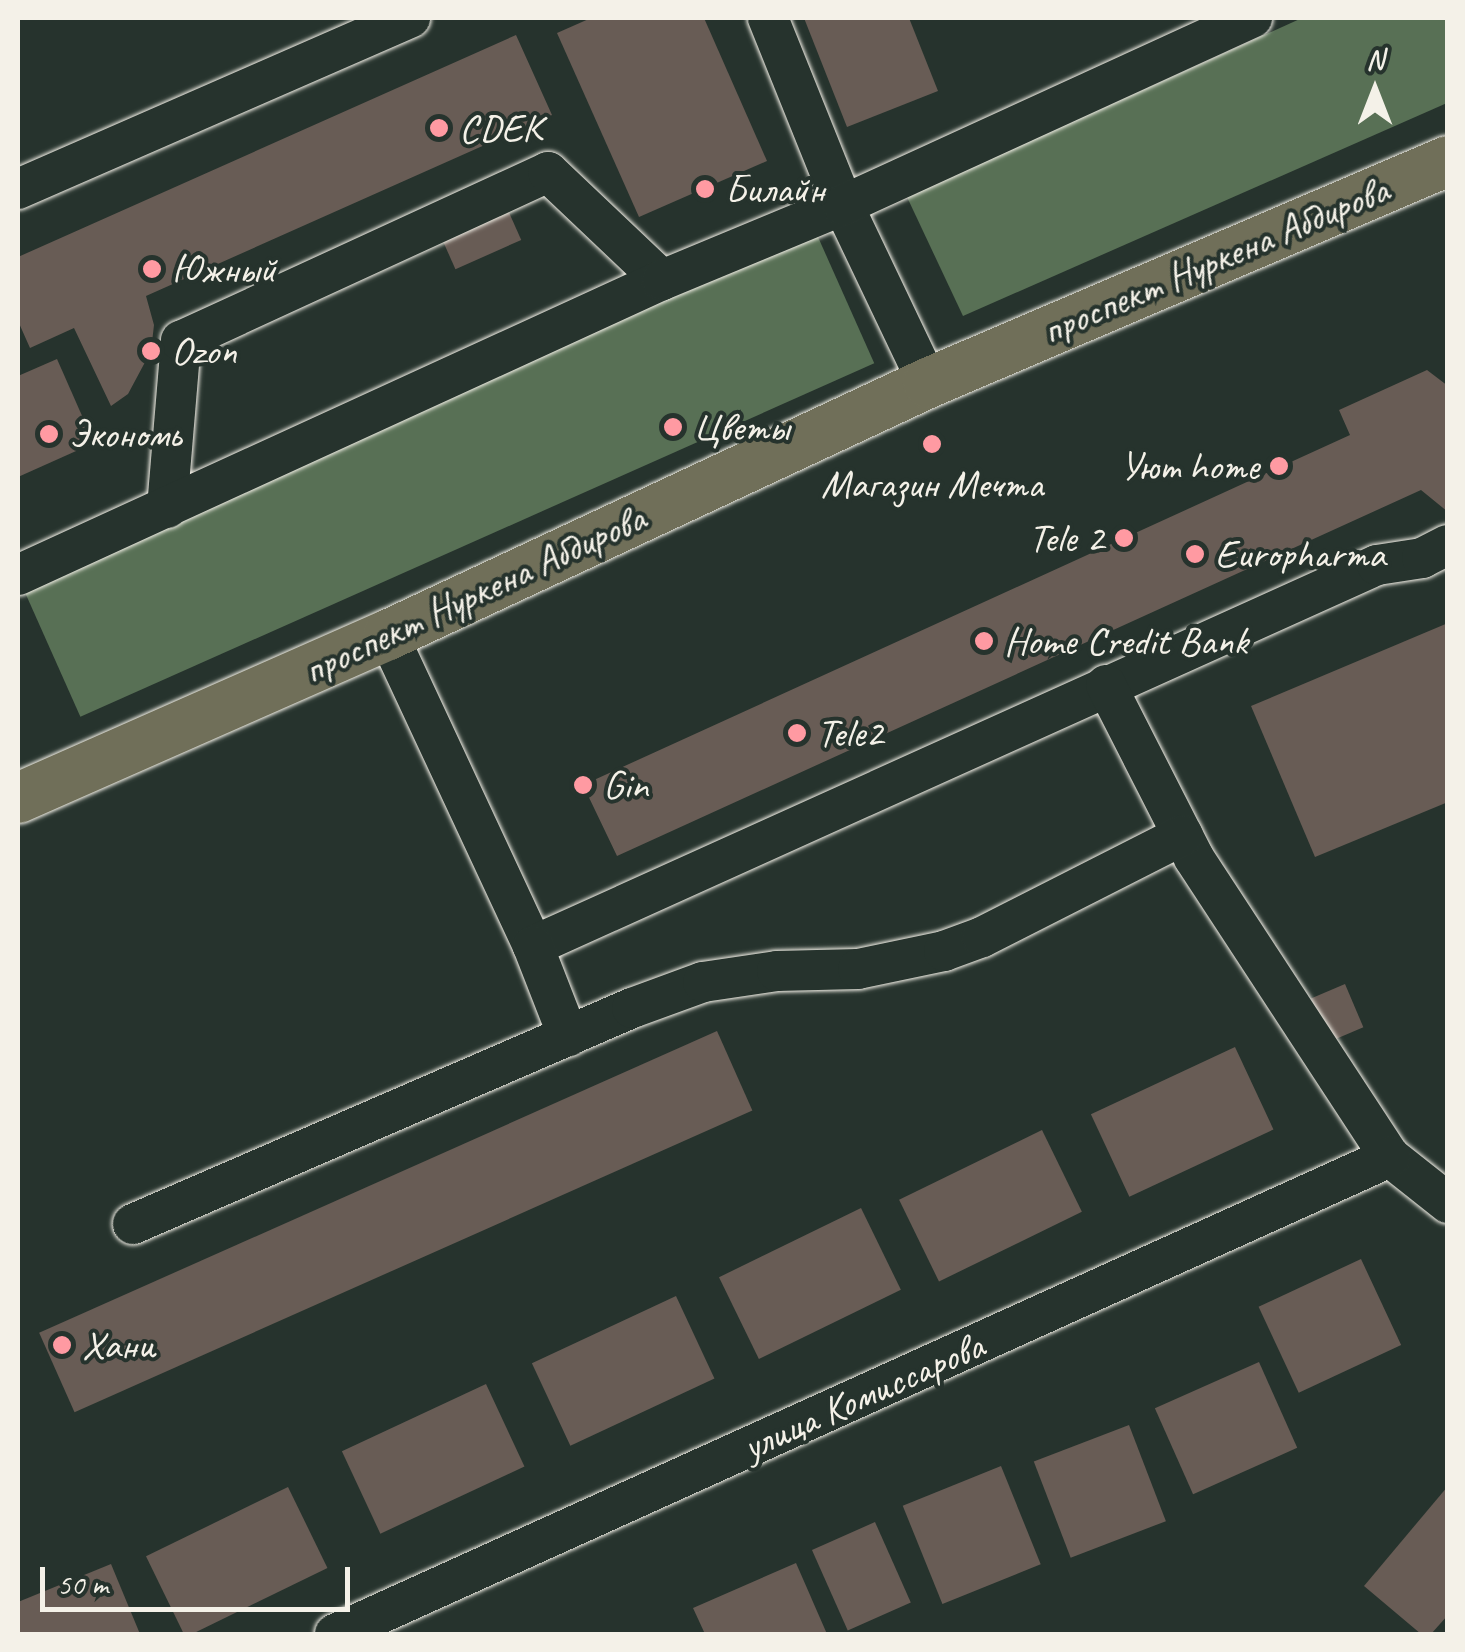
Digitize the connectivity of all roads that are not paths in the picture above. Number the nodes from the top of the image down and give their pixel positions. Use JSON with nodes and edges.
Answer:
{"nodes":[{"id":1,"x":410,"y":18,"type":"edge"},
{"id":2,"x":768,"y":18,"type":"edge"},
{"id":3,"x":1252,"y":18,"type":"edge"},
{"id":4,"x":1448,"y":161,"type":"edge"},
{"id":5,"x":18,"y":190,"type":"edge"},
{"id":6,"x":844,"y":205,"type":"junction"},
{"id":7,"x":662,"y":280,"type":"junction"},
{"id":8,"x":928,"y":383,"type":"junction"},
{"id":9,"x":167,"y":508,"type":"junction"},
{"id":10,"x":1448,"y":545,"type":"edge"},
{"id":11,"x":18,"y":575,"type":"edge"},
{"id":12,"x":388,"y":635,"type":"junction"},
{"id":13,"x":1106,"y":685,"type":"junction"},
{"id":14,"x":18,"y":798,"type":"edge"},
{"id":15,"x":1183,"y":835,"type":"junction"},
{"id":16,"x":533,"y":946,"type":"junction"},
{"id":17,"x":568,"y":1036,"type":"junction"},
{"id":18,"x":1390,"y":1156,"type":"junction"},
{"id":19,"x":1448,"y":1203,"type":"edge"},
{"id":20,"x":133,"y":1224,"type":"dead end"},
{"id":21,"x":335,"y":1634,"type":"edge"}],
"edges":[{"from":1,"to":5,"type":"street"},
{"from":2,"to":6,"type":"street"},
{"from":3,"to":6,"type":"street"},
{"from":4,"to":8,"type":"main road","name":"проспект Нуркена Абдирова"},
{"from":6,"to":7,"type":"street"},
{"from":6,"to":8,"type":"street"},
{"from":7,"to":9,"type":"street"},
{"from":7,"to":9,"type":"street"},
{"from":8,"to":12,"type":"main road","name":"проспект Нуркена Абдирова"},
{"from":9,"to":11,"type":"street"},
{"from":10,"to":13,"type":"street"},
{"from":12,"to":14,"type":"main road","name":"проспект Нуркена Абдирова"},
{"from":12,"to":16,"type":"street"},
{"from":13,"to":15,"type":"street"},
{"from":13,"to":16,"type":"street"},
{"from":15,"to":17,"type":"street"},
{"from":15,"to":18,"type":"street"},
{"from":16,"to":17,"type":"street"},
{"from":17,"to":20,"type":"street"},
{"from":18,"to":19,"type":"street"},
{"from":18,"to":21,"type":"street","name":"улица Комиссарова"}]}
